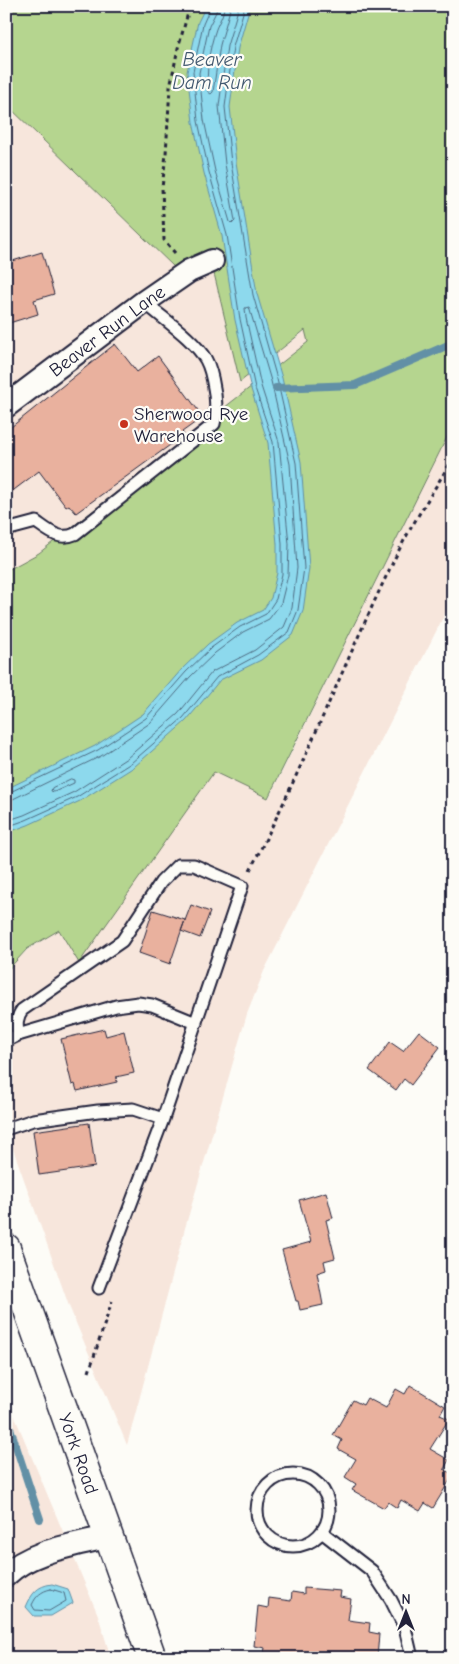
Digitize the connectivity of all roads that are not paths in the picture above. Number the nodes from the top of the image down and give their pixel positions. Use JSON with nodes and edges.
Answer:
{"nodes":[{"id":1,"x":212,"y":261,"type":"dead end"},
{"id":2,"x":144,"y":302,"type":"junction"},
{"id":3,"x":6,"y":406,"type":"edge"},
{"id":4,"x":6,"y":530,"type":"edge"},
{"id":5,"x":196,"y":1023,"type":"junction"},
{"id":6,"x":18,"y":1035,"type":"junction"},
{"id":7,"x":6,"y":1041,"type":"edge"},
{"id":8,"x":163,"y":1119,"type":"junction"},
{"id":9,"x":6,"y":1129,"type":"edge"},
{"id":10,"x":6,"y":1248,"type":"edge"},
{"id":11,"x":99,"y":1288,"type":"dead end"},
{"id":12,"x":322,"y":1533,"type":"junction"},
{"id":13,"x":110,"y":1536,"type":"junction"},
{"id":14,"x":6,"y":1576,"type":"edge"},
{"id":15,"x":152,"y":1658,"type":"edge"},
{"id":16,"x":412,"y":1658,"type":"edge"}],
"edges":[{"from":1,"to":2,"type":"street","name":"Beaver Run Lane"},
{"from":2,"to":3,"type":"street","name":"Beaver Run Lane"},
{"from":2,"to":4,"type":"lane"},
{"from":5,"to":6,"type":"lane"},
{"from":5,"to":6,"type":"lane"},
{"from":5,"to":8,"type":"lane"},
{"from":6,"to":7,"type":"lane"},
{"from":8,"to":9,"type":"lane"},
{"from":8,"to":11,"type":"lane"},
{"from":10,"to":13,"type":"main road","name":"York Road"},
{"from":12,"to":12,"type":"lane"},
{"from":12,"to":16,"type":"lane"},
{"from":13,"to":14,"type":"street"},
{"from":13,"to":15,"type":"main road","name":"York Road"}]}
